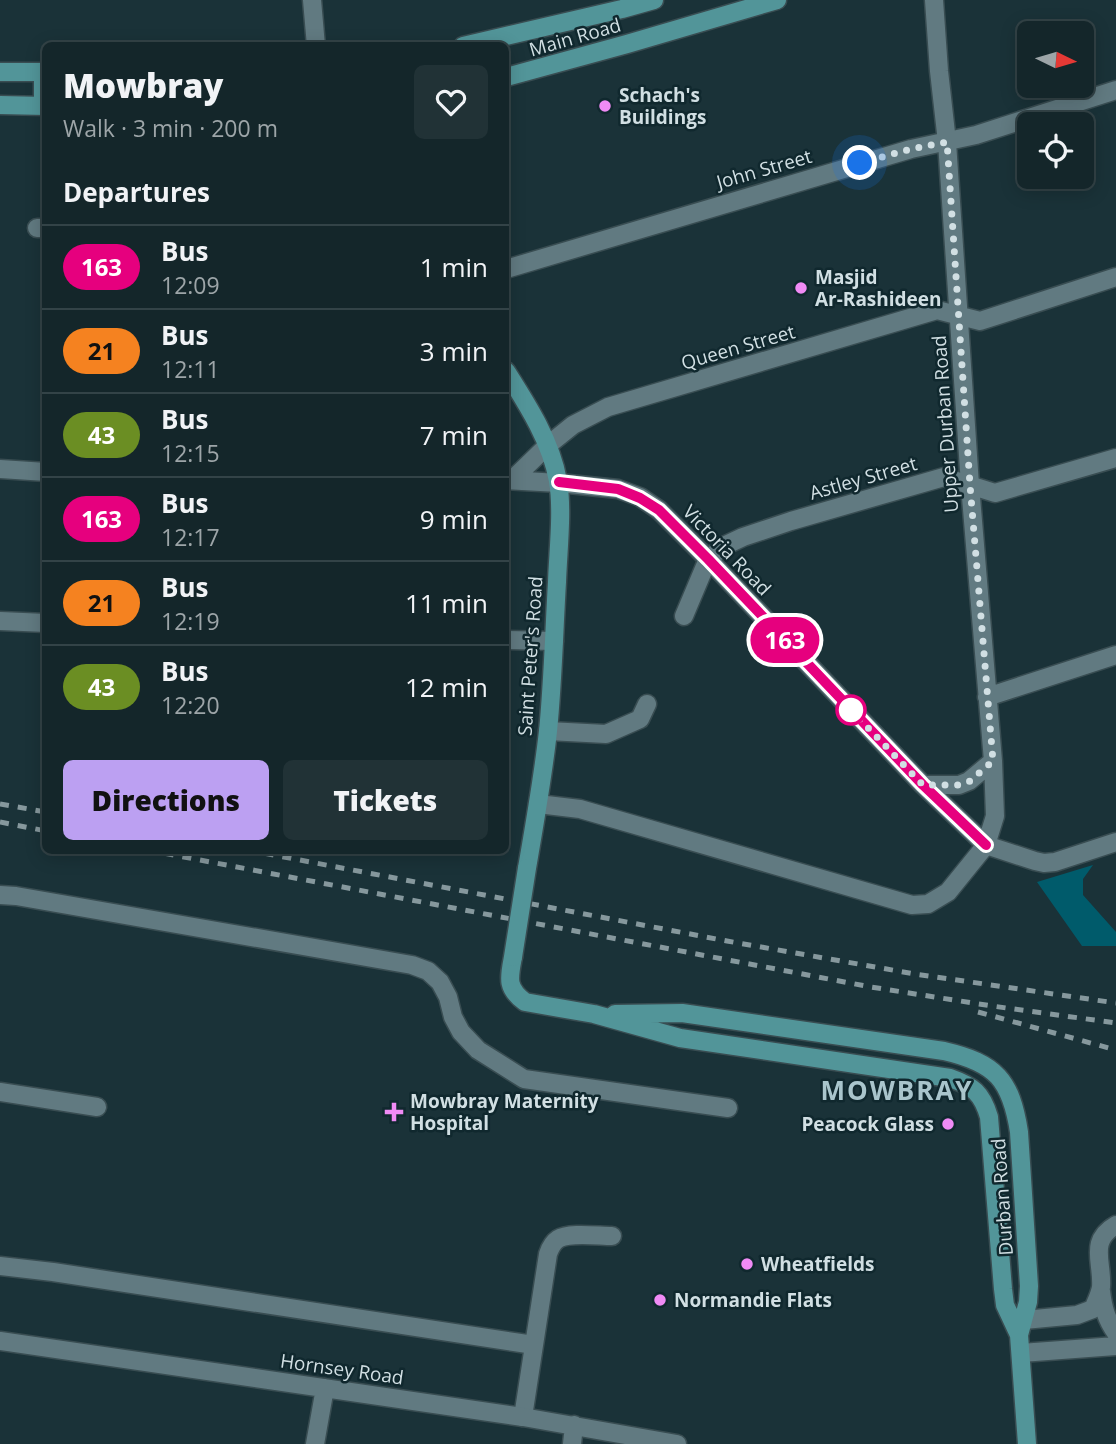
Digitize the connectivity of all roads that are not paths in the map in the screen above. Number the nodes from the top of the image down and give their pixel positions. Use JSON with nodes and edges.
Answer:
{"nodes":[{"id":1,"x":312,"y":0,"type":"edge"},
{"id":2,"x":654,"y":0,"type":"edge"},
{"id":3,"x":777,"y":0,"type":"edge"},
{"id":4,"x":934,"y":0,"type":"edge"},
{"id":5,"x":316,"y":42,"type":"edge"},
{"id":6,"x":480,"y":42,"type":"edge"},
{"id":7,"x":0,"y":72,"type":"edge"},
{"id":8,"x":42,"y":72,"type":"edge"},
{"id":9,"x":509,"y":76,"type":"edge"},
{"id":10,"x":1116,"y":90,"type":"edge"},
{"id":11,"x":0,"y":105,"type":"edge"},
{"id":12,"x":42,"y":106,"type":"edge"},
{"id":13,"x":947,"y":142,"type":"junction"},
{"id":14,"x":509,"y":268,"type":"edge"},
{"id":15,"x":1116,"y":276,"type":"edge"},
{"id":16,"x":959,"y":316,"type":"junction"},
{"id":17,"x":509,"y":376,"type":"edge"},
{"id":18,"x":547,"y":446,"type":"junction"},
{"id":19,"x":1116,"y":458,"type":"edge"},
{"id":20,"x":0,"y":469,"type":"edge"},
{"id":21,"x":42,"y":472,"type":"edge"},
{"id":22,"x":509,"y":480,"type":"edge"},
{"id":23,"x":559,"y":482,"type":"junction"},
{"id":24,"x":970,"y":485,"type":"junction"},
{"id":25,"x":708,"y":559,"type":"junction"},
{"id":26,"x":684,"y":616,"type":"dead end"},
{"id":27,"x":0,"y":621,"type":"edge"},
{"id":28,"x":42,"y":623,"type":"edge"},
{"id":29,"x":509,"y":640,"type":"edge"},
{"id":30,"x":554,"y":641,"type":"junction"},
{"id":31,"x":1116,"y":655,"type":"edge"},
{"id":32,"x":986,"y":697,"type":"junction"},
{"id":33,"x":647,"y":704,"type":"dead end"},
{"id":34,"x":548,"y":731,"type":"junction"},
{"id":35,"x":993,"y":761,"type":"junction"},
{"id":36,"x":923,"y":785,"type":"junction"},
{"id":37,"x":538,"y":804,"type":"junction"},
{"id":38,"x":1116,"y":842,"type":"edge"},
{"id":39,"x":986,"y":845,"type":"junction"},
{"id":40,"x":0,"y":895,"type":"edge"},
{"id":41,"x":594,"y":1014,"type":"junction"},
{"id":42,"x":985,"y":1065,"type":"joint"},
{"id":43,"x":967,"y":1084,"type":"joint"},
{"id":44,"x":0,"y":1092,"type":"edge"},
{"id":45,"x":97,"y":1107,"type":"dead end"},
{"id":46,"x":728,"y":1108,"type":"dead end"},
{"id":47,"x":1016,"y":1111,"type":"junction"},
{"id":48,"x":989,"y":1117,"type":"junction"},
{"id":49,"x":1116,"y":1225,"type":"edge"},
{"id":50,"x":612,"y":1236,"type":"dead end"},
{"id":51,"x":0,"y":1266,"type":"edge"},
{"id":52,"x":1101,"y":1289,"type":"junction"},
{"id":53,"x":1116,"y":1332,"type":"edge"},
{"id":54,"x":1021,"y":1336,"type":"junction"},
{"id":55,"x":0,"y":1341,"type":"edge"},
{"id":56,"x":534,"y":1345,"type":"junction"},
{"id":57,"x":1116,"y":1346,"type":"edge"},
{"id":58,"x":325,"y":1388,"type":"junction"},
{"id":59,"x":523,"y":1417,"type":"junction"},
{"id":60,"x":574,"y":1425,"type":"junction"},
{"id":61,"x":315,"y":1444,"type":"edge"},
{"id":62,"x":572,"y":1444,"type":"edge"},
{"id":63,"x":677,"y":1444,"type":"edge"},
{"id":64,"x":1027,"y":1444,"type":"edge"}],
"edges":[{"from":1,"to":5,"type":"street"},
{"from":2,"to":6,"type":"main road","name":"Main Road"},
{"from":3,"to":9,"type":"main road","name":"Main Road"},
{"from":4,"to":13,"type":"street","name":"Upper Durban Road"},
{"from":7,"to":8,"type":"main road"},
{"from":10,"to":13,"type":"street","name":"John Street"},
{"from":11,"to":12,"type":"main road"},
{"from":13,"to":14,"type":"street","name":"John Street"},
{"from":13,"to":16,"type":"street","name":"Upper Durban Road"},
{"from":15,"to":16,"type":"street","name":"Queen Street"},
{"from":16,"to":18,"type":"street","name":"Queen Street"},
{"from":16,"to":24,"type":"street","name":"Upper Durban Road"},
{"from":17,"to":18,"type":"main road","name":"Saint Peter's Road"},
{"from":18,"to":22,"type":"street","name":"Queen Street"},
{"from":18,"to":23,"type":"main road","name":"Saint Peter's Road"},
{"from":19,"to":24,"type":"street","name":"Astley Street"},
{"from":20,"to":21,"type":"street"},
{"from":22,"to":23,"type":"street","name":"Victoria Road"},
{"from":23,"to":25,"type":"street","name":"Victoria Road"},
{"from":23,"to":30,"type":"main road","name":"Saint Peter's Road"},
{"from":24,"to":25,"type":"street","name":"Astley Street"},
{"from":24,"to":32,"type":"street","name":"Upper Durban Road"},
{"from":25,"to":26,"type":"street"},
{"from":25,"to":36,"type":"street","name":"Victoria Road"},
{"from":27,"to":28,"type":"street"},
{"from":29,"to":30,"type":"street"},
{"from":30,"to":34,"type":"main road","name":"Saint Peter's Road"},
{"from":31,"to":32,"type":"street"},
{"from":32,"to":35,"type":"street","name":"Upper Durban Road"},
{"from":33,"to":34,"type":"street"},
{"from":34,"to":37,"type":"main road","name":"Saint Peter's Road"},
{"from":35,"to":36,"type":"street"},
{"from":35,"to":39,"type":"street","name":"Upper Durban Road"},
{"from":36,"to":39,"type":"street","name":"Victoria Road"},
{"from":37,"to":39,"type":"street"},
{"from":37,"to":41,"type":"main road","name":"Saint Peter's Road","bridge":true},
{"from":38,"to":39,"type":"street"},
{"from":40,"to":46,"type":"street"},
{"from":41,"to":42,"type":"main road","name":"Saint Peter's Road"},
{"from":41,"to":43,"type":"main road","name":"Saint Peter's Road"},
{"from":42,"to":47,"type":"main road","name":"Durban Road"},
{"from":43,"to":48,"type":"main road","name":"Durban Road"},
{"from":44,"to":45,"type":"street"},
{"from":47,"to":48,"type":"main road"},
{"from":47,"to":54,"type":"main road","name":"Durban Road"},
{"from":48,"to":54,"type":"main road","name":"Durban Road"},
{"from":49,"to":52,"type":"street"},
{"from":50,"to":56,"type":"street"},
{"from":51,"to":56,"type":"street"},
{"from":52,"to":53,"type":"street"},
{"from":52,"to":54,"type":"street"},
{"from":54,"to":57,"type":"street"},
{"from":54,"to":64,"type":"main road","name":"Durban Road"},
{"from":55,"to":58,"type":"street","name":"Hornsey Road"},
{"from":56,"to":59,"type":"street"},
{"from":58,"to":59,"type":"street","name":"Hornsey Road"},
{"from":58,"to":61,"type":"street"},
{"from":59,"to":60,"type":"street","name":"Hornsey Road"},
{"from":60,"to":62,"type":"street"},
{"from":60,"to":63,"type":"street","name":"Hornsey Road"}]}
